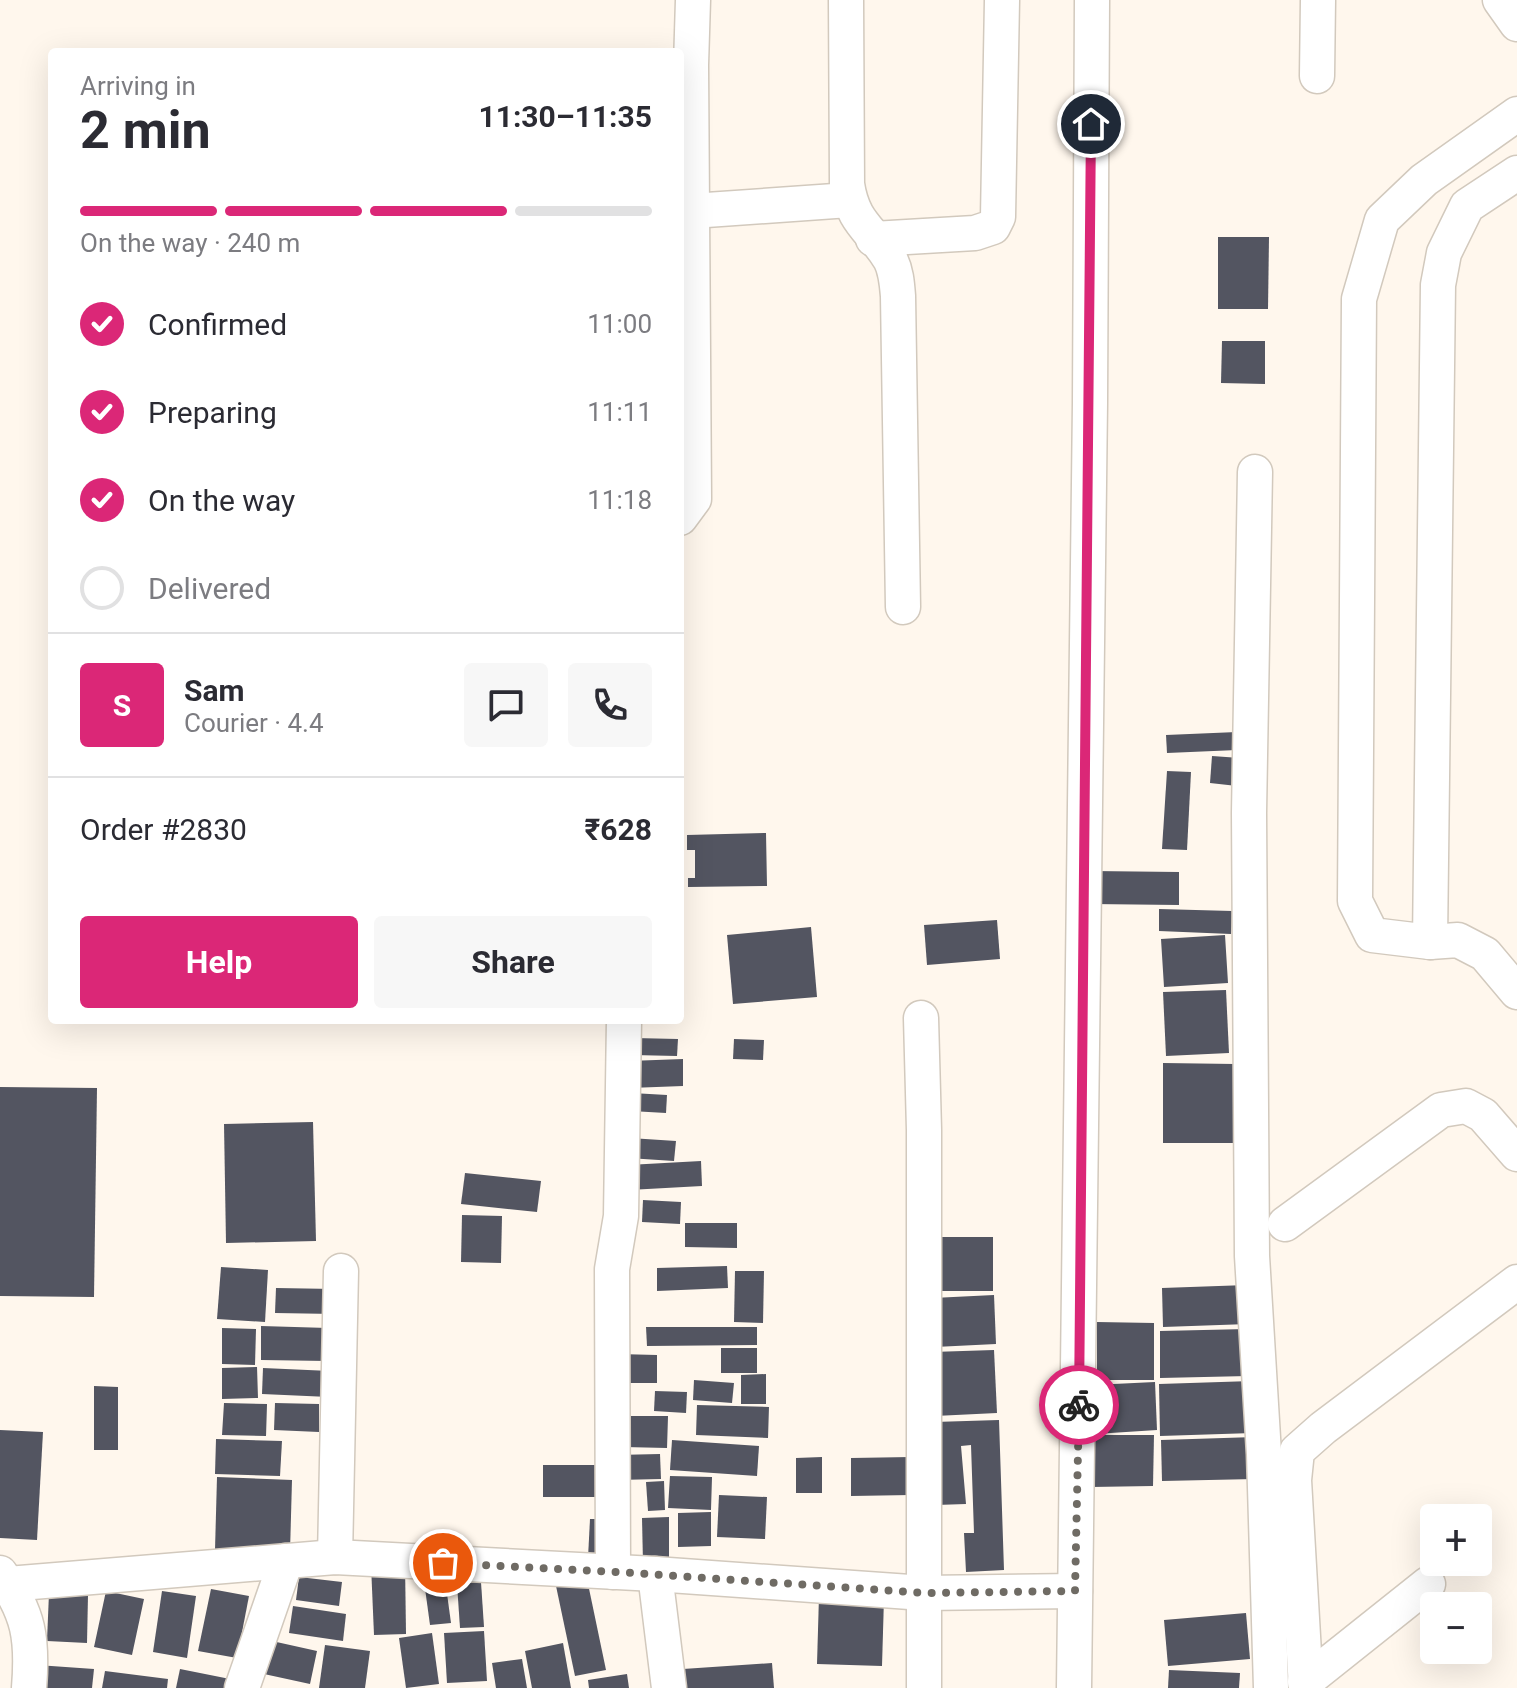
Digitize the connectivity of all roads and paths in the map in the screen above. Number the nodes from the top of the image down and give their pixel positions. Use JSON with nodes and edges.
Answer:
{"nodes":[{"id":1,"x":693,"y":0,"type":"edge"},
{"id":2,"x":846,"y":0,"type":"edge"},
{"id":3,"x":1002,"y":0,"type":"edge"},
{"id":4,"x":1092,"y":0,"type":"edge"},
{"id":5,"x":1318,"y":0,"type":"edge"},
{"id":6,"x":1500,"y":0,"type":"edge"},
{"id":7,"x":1517,"y":24,"type":"edge"},
{"id":8,"x":1317,"y":76,"type":"dead end"},
{"id":9,"x":1517,"y":114,"type":"edge"},
{"id":10,"x":1517,"y":173,"type":"edge"},
{"id":11,"x":849,"y":200,"type":"junction"},
{"id":12,"x":692,"y":211,"type":"junction"},
{"id":13,"x":873,"y":239,"type":"junction"},
{"id":14,"x":1255,"y":472,"type":"dead end"},
{"id":15,"x":684,"y":513,"type":"edge"},
{"id":16,"x":903,"y":607,"type":"dead end"},
{"id":17,"x":1430,"y":942,"type":"junction"},
{"id":18,"x":1517,"y":992,"type":"edge"},
{"id":19,"x":921,"y":1018,"type":"dead end"},
{"id":20,"x":624,"y":1024,"type":"edge"},
{"id":21,"x":1517,"y":1154,"type":"edge"},
{"id":22,"x":1285,"y":1224,"type":"dead end"},
{"id":23,"x":341,"y":1271,"type":"dead end"},
{"id":24,"x":1517,"y":1282,"type":"edge"},
{"id":25,"x":335,"y":1557,"type":"junction"},
{"id":26,"x":286,"y":1561,"type":"junction"},
{"id":27,"x":613,"y":1572,"type":"junction"},
{"id":28,"x":655,"y":1574,"type":"junction"},
{"id":29,"x":4,"y":1578,"type":"edge"},
{"id":30,"x":1428,"y":1584,"type":"dead end"},
{"id":31,"x":1075,"y":1591,"type":"junction"},
{"id":32,"x":924,"y":1593,"type":"junction"},
{"id":33,"x":1306,"y":1685,"type":"edge"},
{"id":34,"x":29,"y":1688,"type":"edge"},
{"id":35,"x":242,"y":1688,"type":"edge"},
{"id":36,"x":669,"y":1688,"type":"edge"},
{"id":37,"x":924,"y":1688,"type":"edge"},
{"id":38,"x":1074,"y":1688,"type":"edge"},
{"id":39,"x":1271,"y":1688,"type":"edge"}],
"edges":[{"from":1,"to":12,"type":"street"},
{"from":2,"to":11,"type":"street"},
{"from":3,"to":13,"type":"street"},
{"from":4,"to":31,"type":"street"},
{"from":5,"to":8,"type":"street"},
{"from":6,"to":7,"type":"street"},
{"from":9,"to":17,"type":"street"},
{"from":10,"to":17,"type":"street"},
{"from":11,"to":12,"type":"street"},
{"from":11,"to":13,"type":"street"},
{"from":12,"to":15,"type":"street"},
{"from":13,"to":16,"type":"street"},
{"from":14,"to":39,"type":"street"},
{"from":17,"to":18,"type":"street"},
{"from":19,"to":32,"type":"street"},
{"from":20,"to":27,"type":"street"},
{"from":21,"to":22,"type":"street"},
{"from":23,"to":25,"type":"street"},
{"from":24,"to":33,"type":"street"},
{"from":25,"to":26,"type":"street"},
{"from":25,"to":27,"type":"street"},
{"from":26,"to":29,"type":"street"},
{"from":26,"to":35,"type":"street"},
{"from":27,"to":28,"type":"street"},
{"from":28,"to":32,"type":"street"},
{"from":28,"to":36,"type":"street"},
{"from":29,"to":34,"type":"street"},
{"from":30,"to":33,"type":"street"},
{"from":31,"to":32,"type":"street"},
{"from":31,"to":38,"type":"street"},
{"from":32,"to":37,"type":"street"}]}
